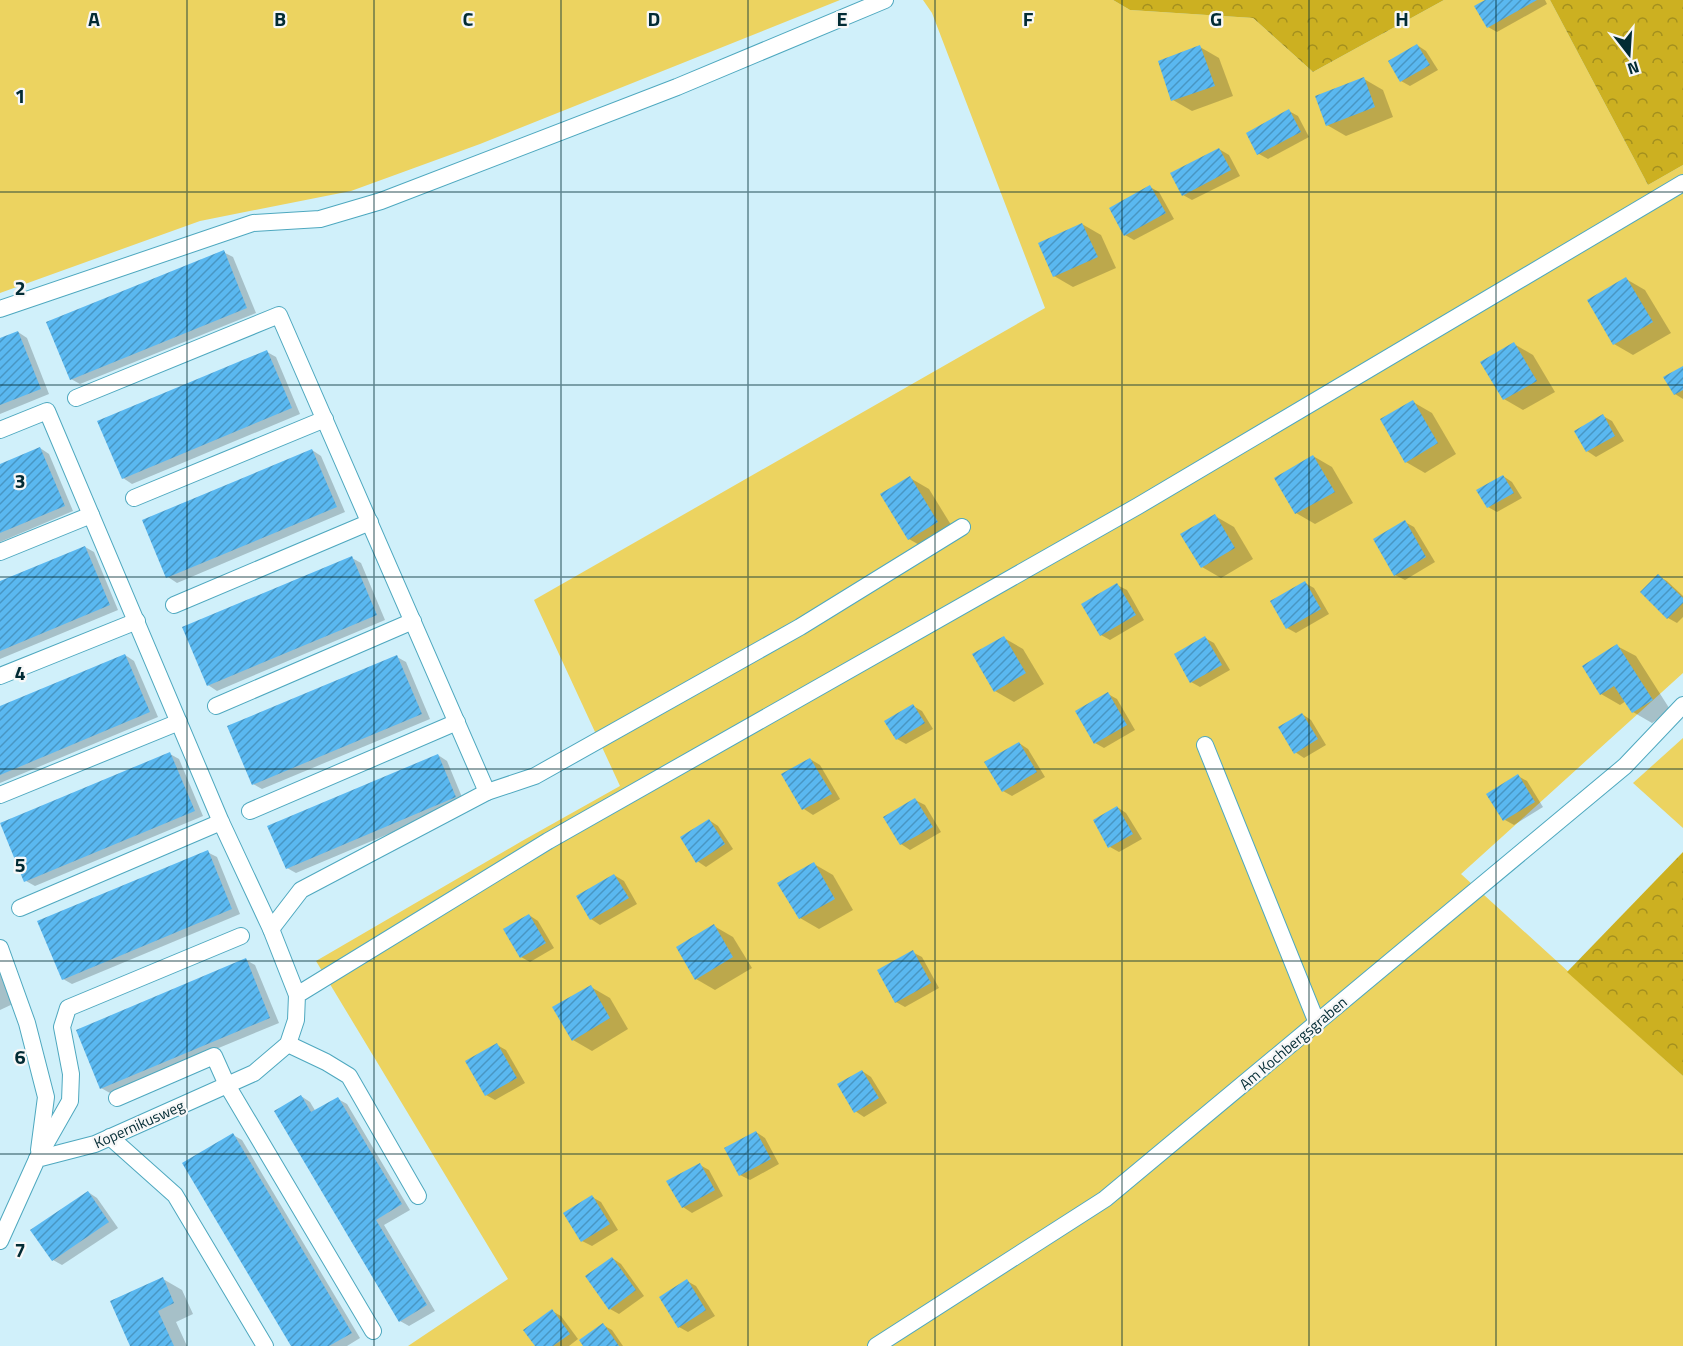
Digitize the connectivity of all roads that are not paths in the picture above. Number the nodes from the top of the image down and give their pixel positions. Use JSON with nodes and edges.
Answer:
{"nodes":[{"id":1,"x":885,"y":0,"type":"edge"},
{"id":2,"x":1683,"y":183,"type":"edge"},
{"id":3,"x":0,"y":309,"type":"edge"},
{"id":4,"x":76,"y":398,"type":"dead end"},
{"id":5,"x":325,"y":419,"type":"junction"},
{"id":6,"x":0,"y":430,"type":"edge"},
{"id":7,"x":134,"y":498,"type":"dead end"},
{"id":8,"x":91,"y":515,"type":"junction"},
{"id":9,"x":370,"y":522,"type":"junction"},
{"id":10,"x":962,"y":527,"type":"dead end"},
{"id":11,"x":0,"y":552,"type":"edge"},
{"id":12,"x":174,"y":605,"type":"dead end"},
{"id":13,"x":137,"y":621,"type":"junction"},
{"id":14,"x":413,"y":621,"type":"junction"},
{"id":15,"x":0,"y":676,"type":"edge"},
{"id":16,"x":1683,"y":705,"type":"edge"},
{"id":17,"x":216,"y":706,"type":"dead end"},
{"id":18,"x":179,"y":722,"type":"junction"},
{"id":19,"x":457,"y":722,"type":"junction"},
{"id":20,"x":1205,"y":745,"type":"dead end"},
{"id":21,"x":487,"y":792,"type":"junction"},
{"id":22,"x":0,"y":795,"type":"edge"},
{"id":23,"x":250,"y":811,"type":"dead end"},
{"id":24,"x":221,"y":822,"type":"junction"},
{"id":25,"x":20,"y":908,"type":"dead end"},
{"id":26,"x":271,"y":929,"type":"junction"},
{"id":27,"x":241,"y":936,"type":"dead end"},
{"id":28,"x":0,"y":948,"type":"edge"},
{"id":29,"x":297,"y":995,"type":"junction"},
{"id":30,"x":1317,"y":1023,"type":"junction"},
{"id":31,"x":288,"y":1044,"type":"junction"},
{"id":32,"x":227,"y":1085,"type":"junction"},
{"id":33,"x":117,"y":1098,"type":"dead end"},
{"id":34,"x":110,"y":1137,"type":"junction"},
{"id":35,"x":37,"y":1159,"type":"junction"},
{"id":36,"x":418,"y":1196,"type":"dead end"},
{"id":37,"x":0,"y":1241,"type":"edge"},
{"id":38,"x":373,"y":1331,"type":"dead end"},
{"id":39,"x":265,"y":1346,"type":"edge"},
{"id":40,"x":876,"y":1346,"type":"edge"}],
"edges":[{"from":1,"to":3,"type":"lane"},
{"from":2,"to":29,"type":"lane"},
{"from":4,"to":5,"type":"lane"},
{"from":5,"to":7,"type":"lane"},
{"from":5,"to":9,"type":"lane"},
{"from":6,"to":8,"type":"lane"},
{"from":8,"to":11,"type":"lane"},
{"from":8,"to":13,"type":"lane"},
{"from":9,"to":12,"type":"lane"},
{"from":9,"to":14,"type":"lane"},
{"from":10,"to":21,"type":"lane"},
{"from":13,"to":15,"type":"lane"},
{"from":13,"to":18,"type":"lane"},
{"from":14,"to":17,"type":"lane"},
{"from":14,"to":19,"type":"lane"},
{"from":16,"to":30,"type":"lane","name":"Am Kochbergsgraben"},
{"from":18,"to":22,"type":"lane"},
{"from":18,"to":24,"type":"lane"},
{"from":19,"to":21,"type":"lane"},
{"from":19,"to":23,"type":"lane"},
{"from":20,"to":30,"type":"lane"},
{"from":21,"to":26,"type":"lane"},
{"from":24,"to":25,"type":"lane"},
{"from":24,"to":26,"type":"lane"},
{"from":26,"to":29,"type":"lane"},
{"from":27,"to":35,"type":"lane"},
{"from":28,"to":35,"type":"lane"},
{"from":29,"to":31,"type":"lane"},
{"from":30,"to":40,"type":"lane","name":"Am Kochbergsgraben"},
{"from":31,"to":32,"type":"lane","name":"Kopernikusweg"},
{"from":31,"to":36,"type":"lane"},
{"from":32,"to":33,"type":"lane"},
{"from":32,"to":34,"type":"lane","name":"Kopernikusweg"},
{"from":32,"to":38,"type":"lane"},
{"from":34,"to":35,"type":"lane","name":"Kopernikusweg"},
{"from":34,"to":39,"type":"lane"},
{"from":35,"to":37,"type":"lane"}]}
